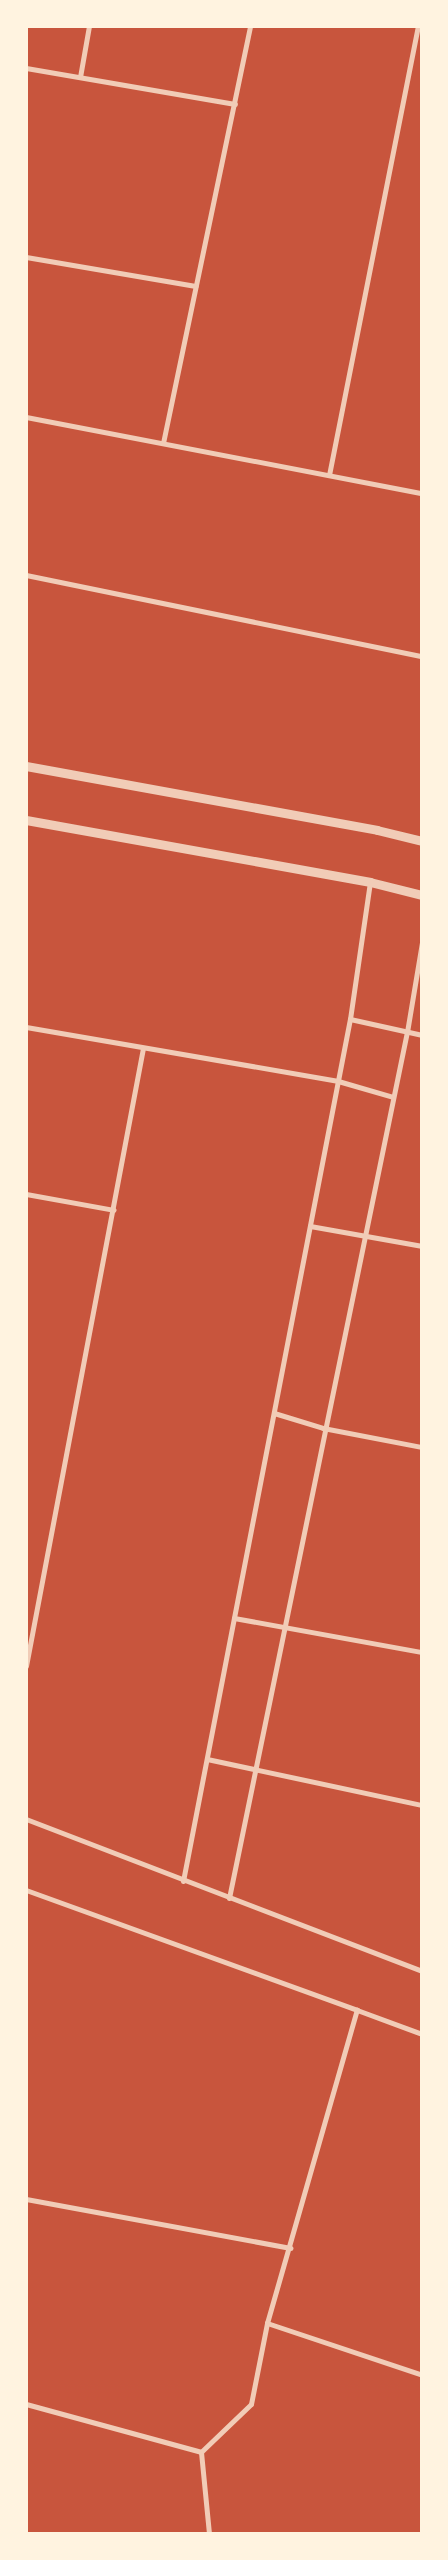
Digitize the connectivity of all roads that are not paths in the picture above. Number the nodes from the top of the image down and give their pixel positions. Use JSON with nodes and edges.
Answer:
{"nodes":[{"id":1,"x":89,"y":26,"type":"edge"},
{"id":2,"x":250,"y":26,"type":"edge"},
{"id":3,"x":418,"y":26,"type":"edge"},
{"id":4,"x":26,"y":68,"type":"edge"},
{"id":5,"x":80,"y":78,"type":"junction"},
{"id":6,"x":235,"y":104,"type":"junction"},
{"id":7,"x":26,"y":257,"type":"edge"},
{"id":8,"x":196,"y":286,"type":"junction"},
{"id":9,"x":26,"y":417,"type":"edge"},
{"id":10,"x":163,"y":443,"type":"junction"},
{"id":11,"x":329,"y":475,"type":"junction"},
{"id":12,"x":422,"y":492,"type":"edge"},
{"id":13,"x":26,"y":575,"type":"edge"},
{"id":14,"x":422,"y":656,"type":"edge"},
{"id":15,"x":26,"y":766,"type":"edge"},
{"id":16,"x":26,"y":820,"type":"edge"},
{"id":17,"x":422,"y":841,"type":"edge"},
{"id":18,"x":370,"y":882,"type":"junction"},
{"id":19,"x":422,"y":896,"type":"edge"},
{"id":20,"x":422,"y":942,"type":"edge"},
{"id":21,"x":350,"y":1019,"type":"junction"},
{"id":22,"x":26,"y":1027,"type":"edge"},
{"id":23,"x":407,"y":1032,"type":"junction"},
{"id":24,"x":422,"y":1035,"type":"edge"},
{"id":25,"x":144,"y":1048,"type":"junction"},
{"id":26,"x":338,"y":1081,"type":"junction"},
{"id":27,"x":393,"y":1097,"type":"junction"},
{"id":28,"x":26,"y":1194,"type":"edge"},
{"id":29,"x":114,"y":1210,"type":"junction"},
{"id":30,"x":310,"y":1226,"type":"junction"},
{"id":31,"x":364,"y":1235,"type":"junction"},
{"id":32,"x":422,"y":1246,"type":"edge"},
{"id":33,"x":274,"y":1413,"type":"junction"},
{"id":34,"x":323,"y":1428,"type":"junction"},
{"id":35,"x":422,"y":1447,"type":"edge"},
{"id":36,"x":234,"y":1618,"type":"junction"},
{"id":37,"x":283,"y":1625,"type":"junction"},
{"id":38,"x":422,"y":1652,"type":"edge"},
{"id":39,"x":26,"y":1666,"type":"edge"},
{"id":40,"x":207,"y":1759,"type":"junction"},
{"id":41,"x":254,"y":1771,"type":"junction"},
{"id":42,"x":422,"y":1805,"type":"edge"},
{"id":43,"x":26,"y":1819,"type":"edge"},
{"id":44,"x":183,"y":1881,"type":"junction"},
{"id":45,"x":26,"y":1890,"type":"edge"},
{"id":46,"x":229,"y":1898,"type":"junction"},
{"id":47,"x":422,"y":1971,"type":"edge"},
{"id":48,"x":357,"y":2010,"type":"junction"},
{"id":49,"x":422,"y":2034,"type":"edge"},
{"id":50,"x":26,"y":2199,"type":"edge"},
{"id":51,"x":290,"y":2248,"type":"junction"},
{"id":52,"x":267,"y":2323,"type":"junction"},
{"id":53,"x":422,"y":2375,"type":"edge"},
{"id":54,"x":26,"y":2404,"type":"edge"},
{"id":55,"x":201,"y":2452,"type":"junction"},
{"id":56,"x":209,"y":2534,"type":"edge"}],
"edges":[{"from":1,"to":5,"type":"street"},
{"from":2,"to":6,"type":"street"},
{"from":3,"to":11,"type":"street"},
{"from":4,"to":5,"type":"street"},
{"from":5,"to":6,"type":"street"},
{"from":6,"to":8,"type":"street"},
{"from":7,"to":8,"type":"street"},
{"from":8,"to":10,"type":"street"},
{"from":9,"to":10,"type":"street"},
{"from":10,"to":11,"type":"street"},
{"from":11,"to":12,"type":"street"},
{"from":13,"to":14,"type":"street"},
{"from":15,"to":17,"type":"street"},
{"from":16,"to":18,"type":"street"},
{"from":18,"to":19,"type":"street"},
{"from":18,"to":21,"type":"street"},
{"from":20,"to":23,"type":"street"},
{"from":21,"to":23,"type":"street"},
{"from":21,"to":26,"type":"street"},
{"from":22,"to":25,"type":"street"},
{"from":23,"to":24,"type":"street"},
{"from":23,"to":27,"type":"street"},
{"from":25,"to":26,"type":"street"},
{"from":25,"to":29,"type":"street"},
{"from":26,"to":27,"type":"street"},
{"from":26,"to":30,"type":"street"},
{"from":27,"to":31,"type":"street"},
{"from":28,"to":29,"type":"street"},
{"from":29,"to":39,"type":"street"},
{"from":30,"to":31,"type":"street"},
{"from":30,"to":33,"type":"street"},
{"from":31,"to":32,"type":"street"},
{"from":31,"to":34,"type":"street"},
{"from":33,"to":34,"type":"street"},
{"from":33,"to":36,"type":"street"},
{"from":34,"to":35,"type":"street"},
{"from":34,"to":37,"type":"street"},
{"from":36,"to":37,"type":"street"},
{"from":36,"to":40,"type":"street"},
{"from":37,"to":38,"type":"street"},
{"from":37,"to":41,"type":"street"},
{"from":40,"to":41,"type":"street"},
{"from":40,"to":44,"type":"street"},
{"from":41,"to":42,"type":"street"},
{"from":41,"to":46,"type":"street"},
{"from":43,"to":44,"type":"street"},
{"from":44,"to":46,"type":"street"},
{"from":45,"to":48,"type":"street"},
{"from":46,"to":47,"type":"street"},
{"from":48,"to":49,"type":"street"},
{"from":48,"to":51,"type":"street"},
{"from":50,"to":51,"type":"street"},
{"from":51,"to":52,"type":"street"},
{"from":52,"to":53,"type":"street"},
{"from":52,"to":55,"type":"street"},
{"from":54,"to":55,"type":"street"},
{"from":55,"to":56,"type":"street"}]}
